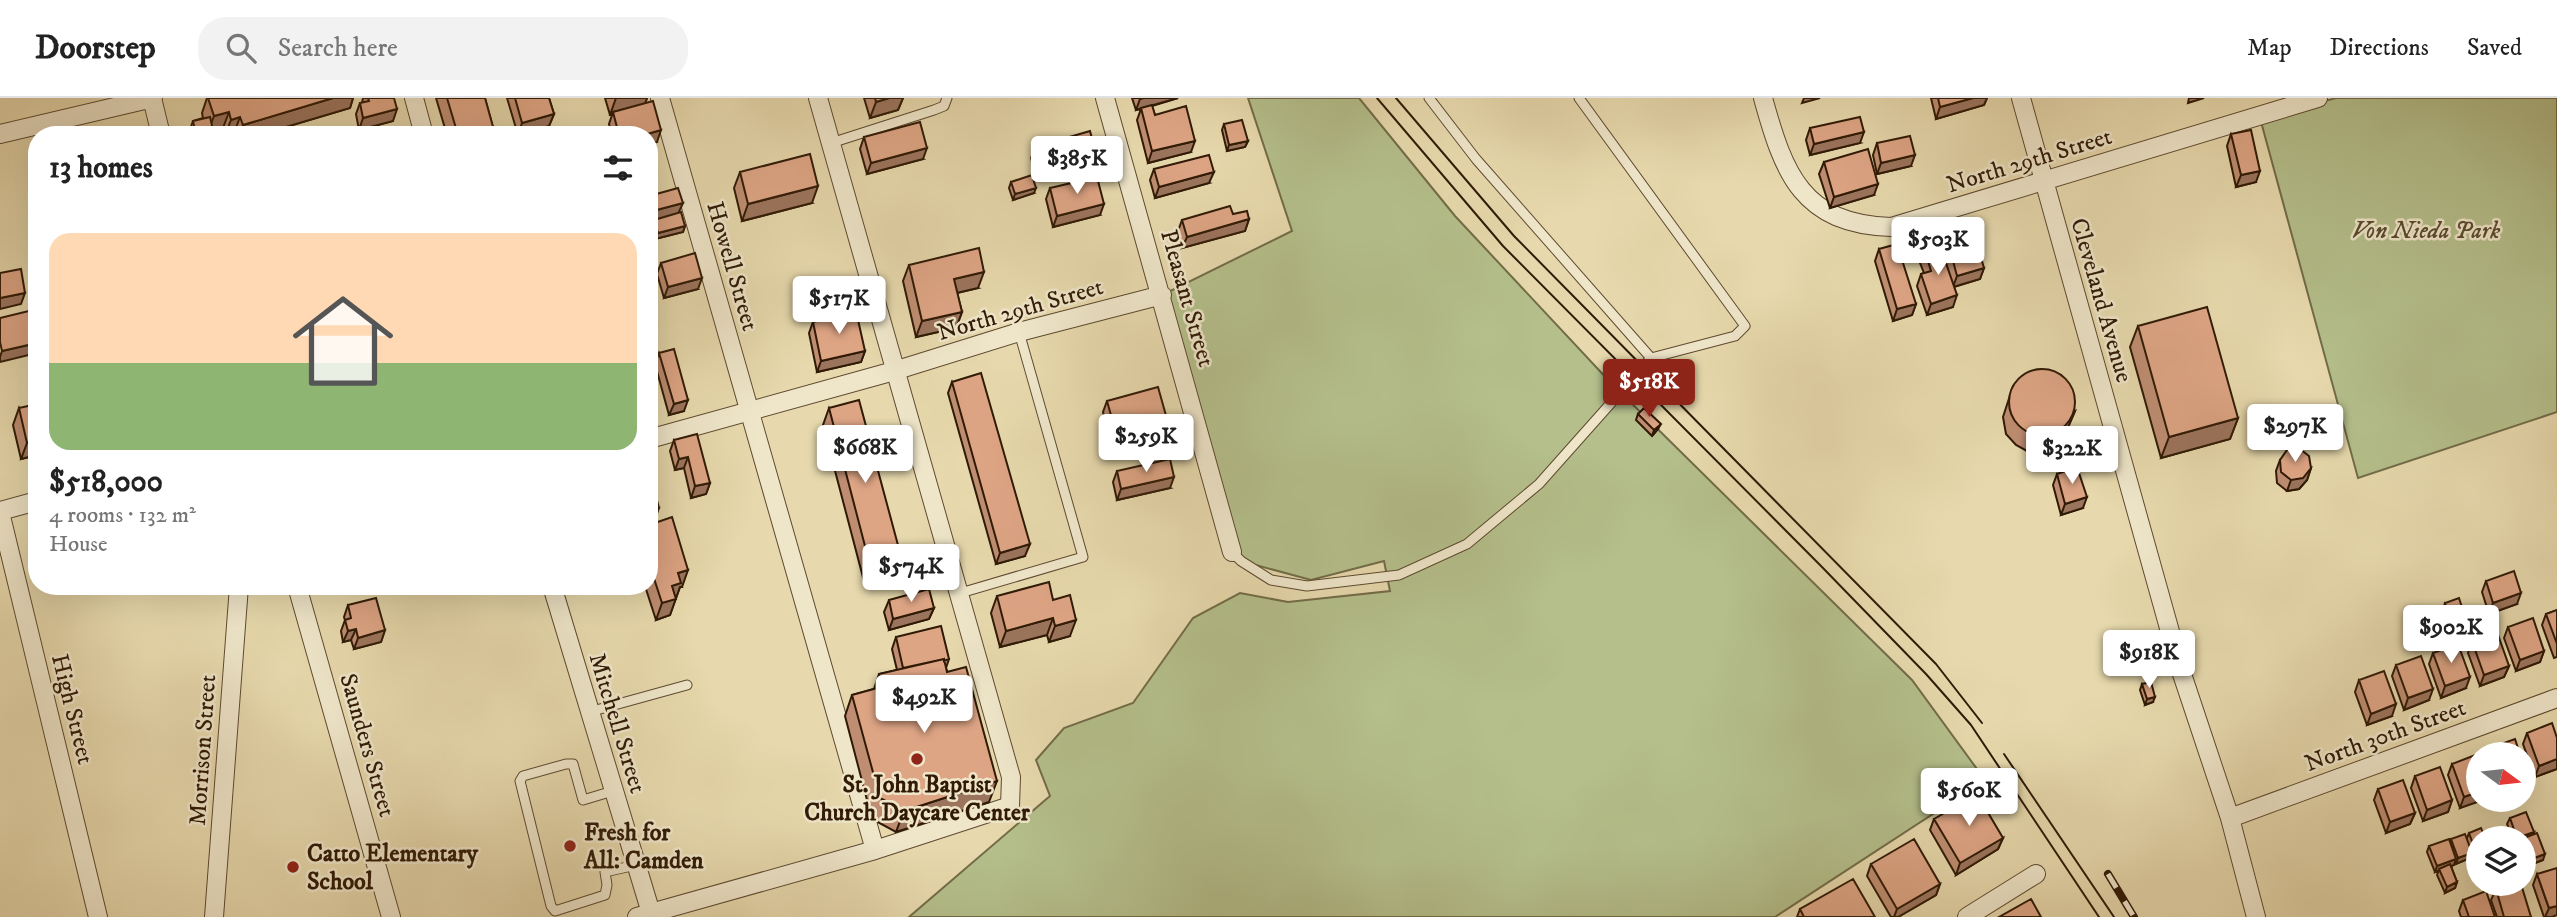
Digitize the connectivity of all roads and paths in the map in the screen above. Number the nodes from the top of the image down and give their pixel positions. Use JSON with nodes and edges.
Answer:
{"nodes":[{"id":1,"x":152,"y":98,"type":"edge"},
{"id":2,"x":414,"y":98,"type":"edge"},
{"id":3,"x":660,"y":98,"type":"edge"},
{"id":4,"x":818,"y":98,"type":"edge"},
{"id":5,"x":947,"y":98,"type":"edge"},
{"id":6,"x":1105,"y":98,"type":"edge"},
{"id":7,"x":1429,"y":98,"type":"edge"},
{"id":8,"x":1580,"y":98,"type":"edge"},
{"id":9,"x":1763,"y":98,"type":"edge"},
{"id":10,"x":2021,"y":98,"type":"edge"},
{"id":11,"x":2318,"y":98,"type":"edge"},
{"id":12,"x":2280,"y":103,"type":"edge"},
{"id":13,"x":34,"y":126,"type":"edge"},
{"id":14,"x":159,"y":126,"type":"edge"},
{"id":15,"x":422,"y":126,"type":"edge"},
{"id":16,"x":28,"y":127,"type":"edge"},
{"id":17,"x":0,"y":134,"type":"edge"},
{"id":18,"x":830,"y":143,"type":"junction"},
{"id":19,"x":2043,"y":181,"type":"junction"},
{"id":20,"x":1162,"y":295,"type":"junction"},
{"id":21,"x":1019,"y":332,"type":"junction"},
{"id":22,"x":1651,"y":358,"type":"junction"},
{"id":23,"x":894,"y":371,"type":"junction"},
{"id":24,"x":748,"y":410,"type":"junction"},
{"id":25,"x":658,"y":436,"type":"edge"},
{"id":26,"x":28,"y":504,"type":"edge"},
{"id":27,"x":0,"y":511,"type":"edge"},
{"id":28,"x":1232,"y":552,"type":"joint"},
{"id":29,"x":957,"y":594,"type":"junction"},
{"id":30,"x":238,"y":595,"type":"edge"},
{"id":31,"x":302,"y":595,"type":"edge"},
{"id":32,"x":555,"y":595,"type":"edge"},
{"id":33,"x":687,"y":685,"type":"dead end"},
{"id":34,"x":2557,"y":698,"type":"edge"},
{"id":35,"x":589,"y":712,"type":"junction"},
{"id":36,"x":613,"y":791,"type":"junction"},
{"id":37,"x":2231,"y":818,"type":"junction"},
{"id":38,"x":875,"y":850,"type":"junction"},
{"id":39,"x":636,"y":865,"type":"junction"},
{"id":40,"x":2036,"y":874,"type":"dead end"},
{"id":41,"x":644,"y":915,"type":"edge"},
{"id":42,"x":98,"y":917,"type":"edge"},
{"id":43,"x":214,"y":917,"type":"edge"},
{"id":44,"x":391,"y":917,"type":"edge"},
{"id":45,"x":1967,"y":917,"type":"edge"},
{"id":46,"x":2256,"y":917,"type":"edge"}],
"edges":[{"from":1,"to":13,"type":"street"},
{"from":1,"to":14,"type":"street"},
{"from":2,"to":15,"type":"street"},
{"from":3,"to":24,"type":"street","name":"Howell Street"},
{"from":4,"to":18,"type":"street"},
{"from":5,"to":18,"type":"lane"},
{"from":6,"to":20,"type":"street","name":"Pleasant Street"},
{"from":7,"to":22,"type":"lane"},
{"from":8,"to":22,"type":"lane"},
{"from":9,"to":19,"type":"street","name":"North 29th Street"},
{"from":10,"to":19,"type":"street","name":"Cleveland Avenue"},
{"from":11,"to":12,"type":"street","name":"North 29th Street"},
{"from":12,"to":19,"type":"street","name":"North 29th Street"},
{"from":16,"to":17,"type":"street"},
{"from":18,"to":23,"type":"street"},
{"from":19,"to":37,"type":"street","name":"Cleveland Avenue"},
{"from":20,"to":21,"type":"street","name":"North 29th Street"},
{"from":20,"to":28,"type":"street","name":"Pleasant Street"},
{"from":21,"to":23,"type":"street","name":"North 29th Street"},
{"from":21,"to":29,"type":"lane"},
{"from":22,"to":28,"type":"lane"},
{"from":23,"to":24,"type":"street","name":"North 29th Street"},
{"from":23,"to":29,"type":"street"},
{"from":24,"to":25,"type":"street","name":"North 29th Street"},
{"from":24,"to":38,"type":"street","name":"Howell Street"},
{"from":26,"to":27,"type":"street"},
{"from":27,"to":42,"type":"street","name":"High Street"},
{"from":29,"to":38,"type":"street"},
{"from":30,"to":43,"type":"street","name":"Morrison Street"},
{"from":31,"to":44,"type":"street","name":"Saunders Street"},
{"from":32,"to":35,"type":"street","name":"Mitchell Street"},
{"from":33,"to":35,"type":"lane"},
{"from":34,"to":37,"type":"street","name":"North 30th Street"},
{"from":35,"to":36,"type":"street","name":"Mitchell Street"},
{"from":36,"to":39,"type":"street","name":"Mitchell Street"},
{"from":36,"to":39,"type":"lane"},
{"from":37,"to":46,"type":"street","name":"Cleveland Avenue"},
{"from":38,"to":41,"type":"street"},
{"from":39,"to":41,"type":"street","name":"Mitchell Street"},
{"from":40,"to":45,"type":"street"}]}
